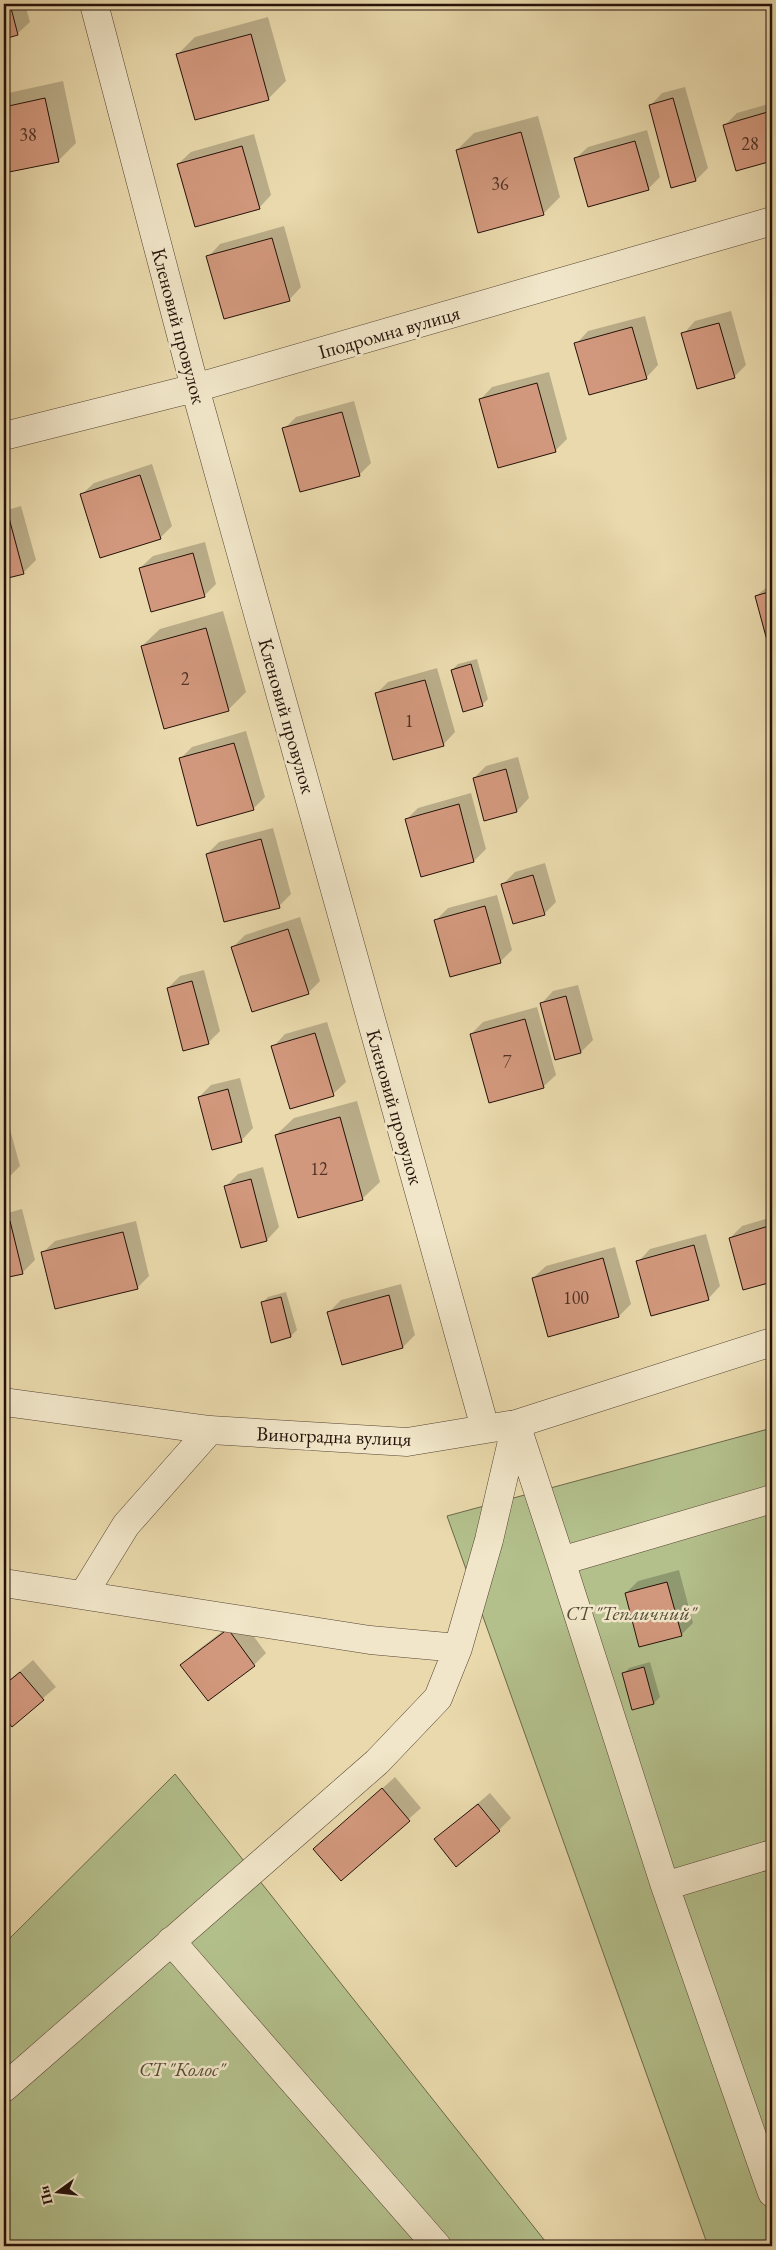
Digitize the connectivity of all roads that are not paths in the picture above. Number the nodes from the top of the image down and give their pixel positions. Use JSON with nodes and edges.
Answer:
{"nodes":[{"id":1,"x":94,"y":4,"type":"edge"},
{"id":2,"x":772,"y":221,"type":"edge"},
{"id":3,"x":195,"y":388,"type":"junction"},
{"id":4,"x":4,"y":436,"type":"edge"},
{"id":5,"x":772,"y":1342,"type":"edge"},
{"id":6,"x":4,"y":1402,"type":"edge"},
{"id":7,"x":516,"y":1424,"type":"junction"},
{"id":8,"x":485,"y":1428,"type":"junction"},
{"id":9,"x":210,"y":1430,"type":"junction"},
{"id":10,"x":772,"y":1499,"type":"edge"},
{"id":11,"x":561,"y":1561,"type":"junction"},
{"id":12,"x":4,"y":1583,"type":"edge"},
{"id":13,"x":83,"y":1595,"type":"junction"},
{"id":14,"x":458,"y":1648,"type":"junction"},
{"id":15,"x":772,"y":1854,"type":"edge"},
{"id":16,"x":665,"y":1886,"type":"junction"},
{"id":17,"x":171,"y":1941,"type":"junction"},
{"id":18,"x":4,"y":2088,"type":"edge"},
{"id":19,"x":772,"y":2193,"type":"edge"},
{"id":20,"x":437,"y":2246,"type":"edge"}],
"edges":[{"from":1,"to":3,"type":"street","name":"Кленовий провулок"},
{"from":2,"to":3,"type":"street","name":"Іподромна вулиця"},
{"from":3,"to":4,"type":"street","name":"Іподромна вулиця"},
{"from":3,"to":8,"type":"street","name":"Кленовий провулок"},
{"from":5,"to":7,"type":"street","name":"Виноградна вулиця"},
{"from":6,"to":9,"type":"street","name":"Виноградна вулиця"},
{"from":7,"to":8,"type":"street","name":"Виноградна вулиця"},
{"from":7,"to":11,"type":"street"},
{"from":7,"to":14,"type":"street"},
{"from":8,"to":9,"type":"street","name":"Виноградна вулиця"},
{"from":9,"to":13,"type":"street"},
{"from":10,"to":11,"type":"street"},
{"from":11,"to":16,"type":"street"},
{"from":12,"to":13,"type":"street"},
{"from":13,"to":14,"type":"street"},
{"from":14,"to":17,"type":"street"},
{"from":15,"to":16,"type":"street"},
{"from":16,"to":19,"type":"street"},
{"from":17,"to":18,"type":"street"},
{"from":17,"to":20,"type":"street"}]}
